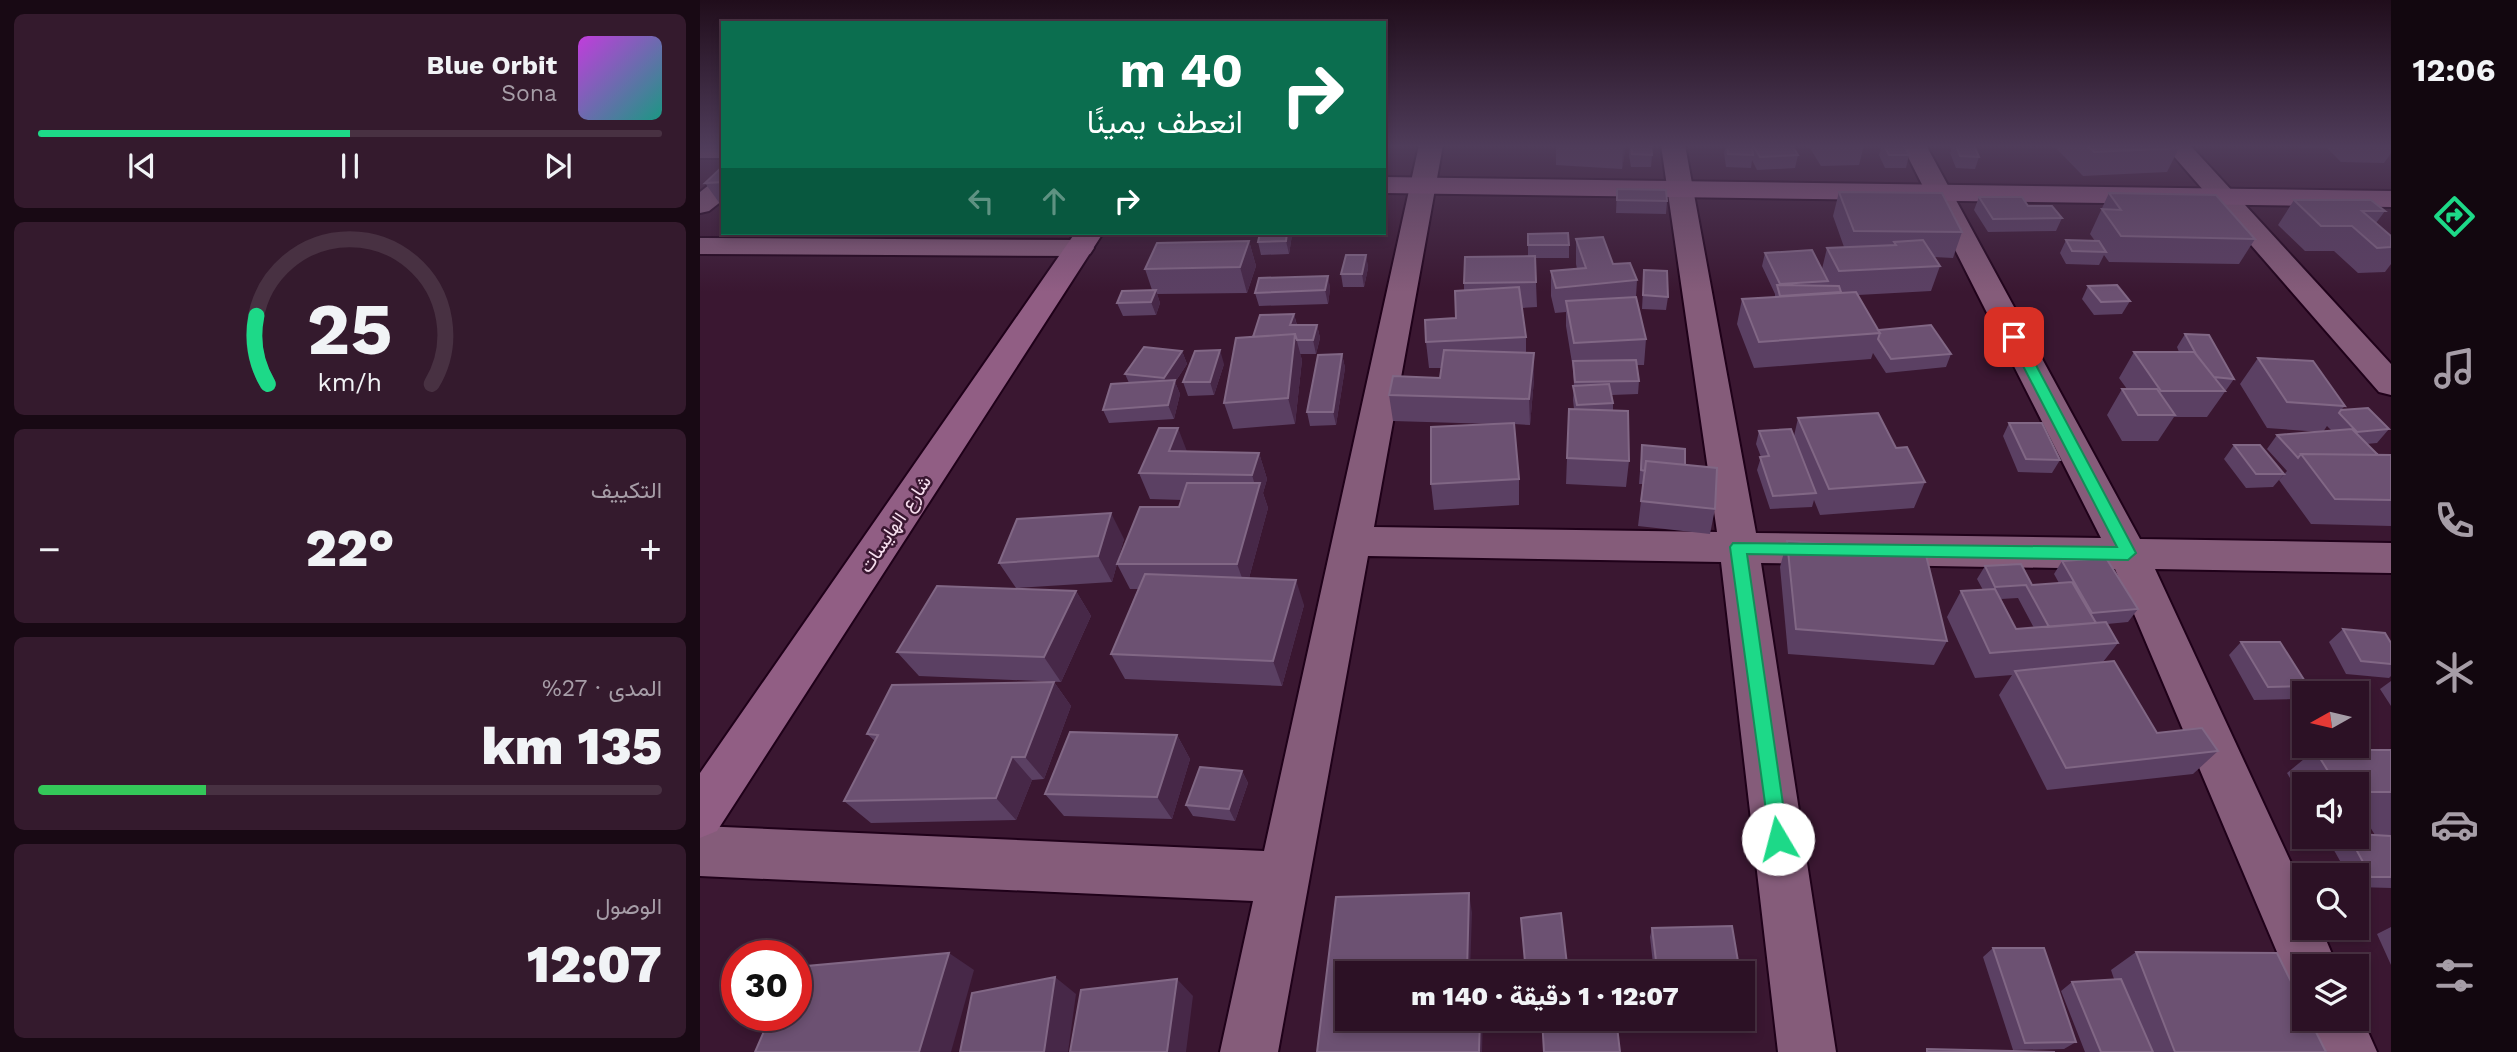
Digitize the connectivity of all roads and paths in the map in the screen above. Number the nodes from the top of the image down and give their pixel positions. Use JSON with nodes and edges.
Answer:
{"nodes":[{"id":1,"x":714,"y":194,"type":"edge"},
{"id":2,"x":1402,"y":194,"type":"edge"},
{"id":3,"x":1680,"y":194,"type":"edge"},
{"id":4,"x":1939,"y":194,"type":"edge"},
{"id":5,"x":2016,"y":194,"type":"edge"},
{"id":6,"x":2220,"y":194,"type":"edge"},
{"id":7,"x":2223,"y":197,"type":"junction"},
{"id":8,"x":2391,"y":199,"type":"edge"},
{"id":9,"x":700,"y":205,"type":"edge"},
{"id":10,"x":1085,"y":241,"type":"edge"},
{"id":11,"x":700,"y":246,"type":"edge"},
{"id":12,"x":2391,"y":384,"type":"edge"},
{"id":13,"x":1351,"y":541,"type":"junction"},
{"id":14,"x":1738,"y":547,"type":"junction"},
{"id":15,"x":2128,"y":553,"type":"junction"},
{"id":16,"x":2391,"y":558,"type":"edge"},
{"id":17,"x":700,"y":815,"type":"edge"},
{"id":18,"x":700,"y":851,"type":"edge"},
{"id":19,"x":1286,"y":877,"type":"junction"},
{"id":20,"x":2305,"y":954,"type":"edge"},
{"id":21,"x":2339,"y":1031,"type":"edge"},
{"id":22,"x":1249,"y":1052,"type":"edge"},
{"id":23,"x":1807,"y":1052,"type":"edge"},
{"id":24,"x":2348,"y":1052,"type":"edge"}],
"edges":[{"from":1,"to":9,"type":"street"},
{"from":2,"to":13,"type":"street"},
{"from":3,"to":14,"type":"street"},
{"from":4,"to":15,"type":"street"},
{"from":5,"to":7,"type":"street"},
{"from":6,"to":7,"type":"street"},
{"from":7,"to":8,"type":"street"},
{"from":7,"to":12,"type":"street"},
{"from":10,"to":11,"type":"street"},
{"from":10,"to":17,"type":"street","name":"شارع الهايسات"},
{"from":13,"to":14,"type":"street"},
{"from":13,"to":19,"type":"street"},
{"from":14,"to":15,"type":"street"},
{"from":14,"to":23,"type":"street"},
{"from":15,"to":16,"type":"street"},
{"from":15,"to":20,"type":"street"},
{"from":18,"to":19,"type":"street"},
{"from":19,"to":22,"type":"street"},
{"from":21,"to":24,"type":"street"}]}
